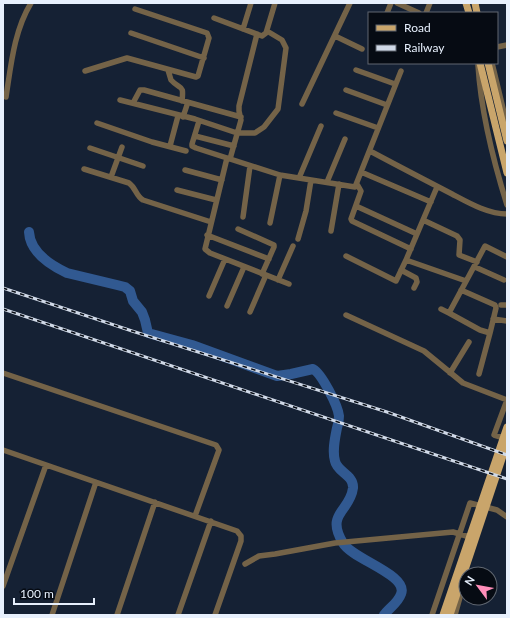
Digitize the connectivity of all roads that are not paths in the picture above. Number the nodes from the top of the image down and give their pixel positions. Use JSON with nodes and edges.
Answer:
{"nodes":[{"id":1,"x":31,"y":3,"type":"edge"},
{"id":2,"x":251,"y":3,"type":"edge"},
{"id":3,"x":276,"y":3,"type":"edge"},
{"id":4,"x":350,"y":3,"type":"edge"},
{"id":5,"x":391,"y":3,"type":"edge"},
{"id":6,"x":397,"y":3,"type":"edge"},
{"id":7,"x":135,"y":9,"type":"dead end"},
{"id":8,"x":386,"y":12,"type":"edge"},
{"id":9,"x":417,"y":12,"type":"edge"},
{"id":10,"x":214,"y":18,"type":"dead end"},
{"id":11,"x":243,"y":29,"type":"junction"},
{"id":12,"x":267,"y":31,"type":"junction"},
{"id":13,"x":130,"y":33,"type":"dead end"},
{"id":14,"x":257,"y":34,"type":"junction"},
{"id":15,"x":334,"y":36,"type":"junction"},
{"id":16,"x":362,"y":49,"type":"dead end"},
{"id":17,"x":204,"y":58,"type":"junction"},
{"id":18,"x":479,"y":64,"type":"edge"},
{"id":19,"x":479,"y":64,"type":"edge"},
{"id":20,"x":488,"y":64,"type":"edge"},
{"id":21,"x":492,"y":64,"type":"edge"},
{"id":22,"x":168,"y":70,"type":"junction"},
{"id":23,"x":356,"y":70,"type":"dead end"},
{"id":24,"x":85,"y":71,"type":"dead end"},
{"id":25,"x":401,"y":71,"type":"dead end"},
{"id":26,"x":395,"y":84,"type":"junction"},
{"id":27,"x":489,"y":84,"type":"junction"},
{"id":28,"x":346,"y":90,"type":"dead end"},
{"id":29,"x":6,"y":97,"type":"dead end"},
{"id":30,"x":120,"y":100,"type":"dead end"},
{"id":31,"x":185,"y":102,"type":"junction"},
{"id":32,"x":133,"y":103,"type":"junction"},
{"id":33,"x":302,"y":104,"type":"dead end"},
{"id":34,"x":387,"y":105,"type":"junction"},
{"id":35,"x":336,"y":113,"type":"dead end"},
{"id":36,"x":181,"y":116,"type":"junction"},
{"id":37,"x":241,"y":117,"type":"junction"},
{"id":38,"x":199,"y":121,"type":"junction"},
{"id":39,"x":97,"y":123,"type":"dead end"},
{"id":40,"x":321,"y":126,"type":"dead end"},
{"id":41,"x":378,"y":128,"type":"junction"},
{"id":42,"x":504,"y":131,"type":"edge"},
{"id":43,"x":237,"y":133,"type":"junction"},
{"id":44,"x":194,"y":136,"type":"junction"},
{"id":45,"x":344,"y":138,"type":"dead end"},
{"id":46,"x":507,"y":141,"type":"edge"},
{"id":47,"x":170,"y":146,"type":"junction"},
{"id":48,"x":234,"y":146,"type":"junction"},
{"id":49,"x":122,"y":147,"type":"dead end"},
{"id":50,"x":90,"y":148,"type":"dead end"},
{"id":51,"x":186,"y":150,"type":"dead end"},
{"id":52,"x":370,"y":151,"type":"junction"},
{"id":53,"x":118,"y":157,"type":"junction"},
{"id":54,"x":229,"y":158,"type":"junction"},
{"id":55,"x":143,"y":166,"type":"dead end"},
{"id":56,"x":250,"y":166,"type":"junction"},
{"id":57,"x":84,"y":169,"type":"dead end"},
{"id":58,"x":185,"y":170,"type":"dead end"},
{"id":59,"x":361,"y":172,"type":"junction"},
{"id":60,"x":507,"y":173,"type":"edge"},
{"id":61,"x":280,"y":175,"type":"junction"},
{"id":62,"x":111,"y":177,"type":"junction"},
{"id":63,"x":299,"y":178,"type":"junction"},
{"id":64,"x":222,"y":180,"type":"junction"},
{"id":65,"x":311,"y":180,"type":"junction"},
{"id":66,"x":327,"y":182,"type":"junction"},
{"id":67,"x":339,"y":184,"type":"junction"},
{"id":68,"x":356,"y":184,"type":"junction"},
{"id":69,"x":438,"y":187,"type":"junction"},
{"id":70,"x":177,"y":190,"type":"dead end"},
{"id":71,"x":216,"y":200,"type":"junction"},
{"id":72,"x":431,"y":202,"type":"junction"},
{"id":73,"x":507,"y":205,"type":"edge"},
{"id":74,"x":356,"y":206,"type":"junction"},
{"id":75,"x":507,"y":214,"type":"edge"},
{"id":76,"x":243,"y":217,"type":"dead end"},
{"id":77,"x":423,"y":220,"type":"junction"},
{"id":78,"x":211,"y":222,"type":"junction"},
{"id":79,"x":270,"y":223,"type":"dead end"},
{"id":80,"x":238,"y":229,"type":"dead end"},
{"id":81,"x":331,"y":231,"type":"dead end"},
{"id":82,"x":417,"y":234,"type":"junction"},
{"id":83,"x":208,"y":235,"type":"junction"},
{"id":84,"x":298,"y":239,"type":"dead end"},
{"id":85,"x":293,"y":246,"type":"dead end"},
{"id":86,"x":411,"y":249,"type":"junction"},
{"id":87,"x":346,"y":256,"type":"dead end"},
{"id":88,"x":507,"y":257,"type":"edge"},
{"id":89,"x":225,"y":259,"type":"junction"},
{"id":90,"x":269,"y":259,"type":"junction"},
{"id":91,"x":406,"y":260,"type":"junction"},
{"id":92,"x":476,"y":264,"type":"junction"},
{"id":93,"x":244,"y":267,"type":"junction"},
{"id":94,"x":401,"y":270,"type":"junction"},
{"id":95,"x":264,"y":274,"type":"junction"},
{"id":96,"x":278,"y":280,"type":"junction"},
{"id":97,"x":504,"y":280,"type":"dead end"},
{"id":98,"x":466,"y":282,"type":"junction"},
{"id":99,"x":289,"y":284,"type":"dead end"},
{"id":100,"x":414,"y":288,"type":"dead end"},
{"id":101,"x":461,"y":290,"type":"junction"},
{"id":102,"x":209,"y":296,"type":"dead end"},
{"id":103,"x":227,"y":306,"type":"dead end"},
{"id":104,"x":441,"y":309,"type":"dead end"},
{"id":105,"x":250,"y":312,"type":"dead end"},
{"id":106,"x":449,"y":313,"type":"junction"},
{"id":107,"x":346,"y":315,"type":"dead end"},
{"id":108,"x":493,"y":319,"type":"junction"},
{"id":109,"x":507,"y":321,"type":"edge"},
{"id":110,"x":490,"y":333,"type":"junction"},
{"id":111,"x":469,"y":342,"type":"dead end"},
{"id":112,"x":3,"y":373,"type":"edge"},
{"id":113,"x":450,"y":373,"type":"junction"},
{"id":114,"x":479,"y":374,"type":"dead end"},
{"id":115,"x":507,"y":400,"type":"edge"},
{"id":116,"x":507,"y":427,"type":"edge"},
{"id":117,"x":507,"y":439,"type":"edge"},
{"id":118,"x":507,"y":444,"type":"edge"},
{"id":119,"x":3,"y":450,"type":"edge"},
{"id":120,"x":46,"y":464,"type":"junction"},
{"id":121,"x":96,"y":482,"type":"junction"},
{"id":122,"x":155,"y":502,"type":"junction"},
{"id":123,"x":488,"y":508,"type":"junction"},
{"id":124,"x":195,"y":516,"type":"junction"},
{"id":125,"x":507,"y":517,"type":"edge"},
{"id":126,"x":210,"y":521,"type":"junction"},
{"id":127,"x":460,"y":533,"type":"junction"},
{"id":128,"x":477,"y":539,"type":"junction"},
{"id":129,"x":245,"y":564,"type":"dead end"},
{"id":130,"x":469,"y":566,"type":"edge"},
{"id":131,"x":3,"y":586,"type":"edge"},
{"id":132,"x":458,"y":604,"type":"edge"},
{"id":133,"x":52,"y":615,"type":"edge"},
{"id":134,"x":117,"y":615,"type":"edge"},
{"id":135,"x":178,"y":615,"type":"edge"},
{"id":136,"x":215,"y":615,"type":"edge"},
{"id":137,"x":432,"y":615,"type":"edge"},
{"id":138,"x":443,"y":615,"type":"edge"},
{"id":139,"x":450,"y":615,"type":"edge"},
{"id":140,"x":455,"y":615,"type":"edge"}],
"edges":[{"from":1,"to":29,"type":"street"},
{"from":2,"to":11,"type":"street"},
{"from":3,"to":12,"type":"street"},
{"from":4,"to":15,"type":"street"},
{"from":5,"to":8,"type":"street"},
{"from":6,"to":9,"type":"street"},
{"from":7,"to":17,"type":"street"},
{"from":10,"to":11,"type":"street"},
{"from":11,"to":14,"type":"street"},
{"from":12,"to":14,"type":"street"},
{"from":12,"to":43,"type":"street"},
{"from":13,"to":17,"type":"street"},
{"from":14,"to":37,"type":"street"},
{"from":15,"to":16,"type":"street"},
{"from":15,"to":33,"type":"street"},
{"from":17,"to":22,"type":"street"},
{"from":18,"to":27,"type":"main road"},
{"from":19,"to":73,"type":"street"},
{"from":20,"to":27,"type":"main road"},
{"from":21,"to":42,"type":"street"},
{"from":22,"to":24,"type":"street"},
{"from":22,"to":31,"type":"street"},
{"from":23,"to":26,"type":"street"},
{"from":25,"to":26,"type":"street"},
{"from":26,"to":34,"type":"street"},
{"from":27,"to":42,"type":"main road"},
{"from":28,"to":34,"type":"street"},
{"from":30,"to":32,"type":"street"},
{"from":31,"to":32,"type":"street"},
{"from":31,"to":36,"type":"street"},
{"from":31,"to":37,"type":"street"},
{"from":32,"to":36,"type":"street"},
{"from":34,"to":41,"type":"street"},
{"from":35,"to":41,"type":"street"},
{"from":36,"to":38,"type":"street"},
{"from":36,"to":47,"type":"street"},
{"from":37,"to":43,"type":"street"},
{"from":38,"to":43,"type":"street"},
{"from":38,"to":44,"type":"street"},
{"from":39,"to":47,"type":"street"},
{"from":40,"to":63,"type":"street"},
{"from":41,"to":52,"type":"street"},
{"from":42,"to":46,"type":"main road"},
{"from":42,"to":60,"type":"main road"},
{"from":43,"to":48,"type":"street"},
{"from":44,"to":48,"type":"street"},
{"from":44,"to":54,"type":"street"},
{"from":45,"to":66,"type":"street"},
{"from":47,"to":51,"type":"street"},
{"from":48,"to":54,"type":"street"},
{"from":49,"to":53,"type":"street"},
{"from":50,"to":53,"type":"street"},
{"from":52,"to":59,"type":"street"},
{"from":52,"to":69,"type":"street"},
{"from":53,"to":55,"type":"street"},
{"from":53,"to":62,"type":"street"},
{"from":54,"to":56,"type":"street"},
{"from":54,"to":64,"type":"street"},
{"from":56,"to":61,"type":"street"},
{"from":56,"to":76,"type":"street"},
{"from":57,"to":62,"type":"street"},
{"from":58,"to":64,"type":"street"},
{"from":59,"to":68,"type":"street"},
{"from":59,"to":72,"type":"street"},
{"from":61,"to":63,"type":"street"},
{"from":61,"to":79,"type":"street"},
{"from":62,"to":78,"type":"street"},
{"from":63,"to":65,"type":"street"},
{"from":64,"to":71,"type":"street"},
{"from":65,"to":66,"type":"street"},
{"from":65,"to":84,"type":"street"},
{"from":66,"to":67,"type":"street"},
{"from":67,"to":68,"type":"street"},
{"from":67,"to":81,"type":"street"},
{"from":68,"to":74,"type":"street"},
{"from":69,"to":72,"type":"street"},
{"from":69,"to":75,"type":"street"},
{"from":70,"to":71,"type":"street"},
{"from":71,"to":78,"type":"street"},
{"from":72,"to":77,"type":"street"},
{"from":74,"to":82,"type":"street"},
{"from":74,"to":86,"type":"street"},
{"from":77,"to":82,"type":"street"},
{"from":77,"to":92,"type":"street"},
{"from":78,"to":83,"type":"street"},
{"from":80,"to":90,"type":"street"},
{"from":82,"to":86,"type":"street"},
{"from":83,"to":89,"type":"street"},
{"from":83,"to":90,"type":"street"},
{"from":85,"to":96,"type":"street"},
{"from":86,"to":91,"type":"street"},
{"from":87,"to":94,"type":"street"},
{"from":88,"to":92,"type":"street"},
{"from":89,"to":93,"type":"street"},
{"from":89,"to":102,"type":"street"},
{"from":90,"to":95,"type":"street"},
{"from":91,"to":94,"type":"street"},
{"from":91,"to":98,"type":"street"},
{"from":92,"to":97,"type":"street"},
{"from":92,"to":98,"type":"street"},
{"from":93,"to":95,"type":"street"},
{"from":93,"to":103,"type":"street"},
{"from":94,"to":100,"type":"street"},
{"from":95,"to":96,"type":"street"},
{"from":95,"to":105,"type":"street"},
{"from":96,"to":99,"type":"street"},
{"from":98,"to":101,"type":"street"},
{"from":101,"to":106,"type":"street"},
{"from":101,"to":108,"type":"street"},
{"from":104,"to":106,"type":"street"},
{"from":106,"to":110,"type":"street"},
{"from":107,"to":113,"type":"street"},
{"from":108,"to":109,"type":"street"},
{"from":108,"to":110,"type":"street"},
{"from":110,"to":114,"type":"street"},
{"from":111,"to":113,"type":"street"},
{"from":112,"to":124,"type":"street"},
{"from":113,"to":115,"type":"street"},
{"from":115,"to":117,"type":"street"},
{"from":116,"to":138,"type":"main road"},
{"from":118,"to":139,"type":"main road"},
{"from":119,"to":120,"type":"street"},
{"from":120,"to":121,"type":"street"},
{"from":120,"to":131,"type":"street"},
{"from":121,"to":122,"type":"street"},
{"from":121,"to":133,"type":"street"},
{"from":122,"to":124,"type":"street"},
{"from":122,"to":134,"type":"street"},
{"from":123,"to":125,"type":"street"},
{"from":123,"to":127,"type":"street"},
{"from":123,"to":128,"type":"street"},
{"from":124,"to":126,"type":"street"},
{"from":126,"to":135,"type":"street"},
{"from":126,"to":136,"type":"street"},
{"from":127,"to":128,"type":"street"},
{"from":127,"to":129,"type":"street"},
{"from":127,"to":137,"type":"street"},
{"from":128,"to":130,"type":"street"},
{"from":132,"to":140,"type":"street"}]}
